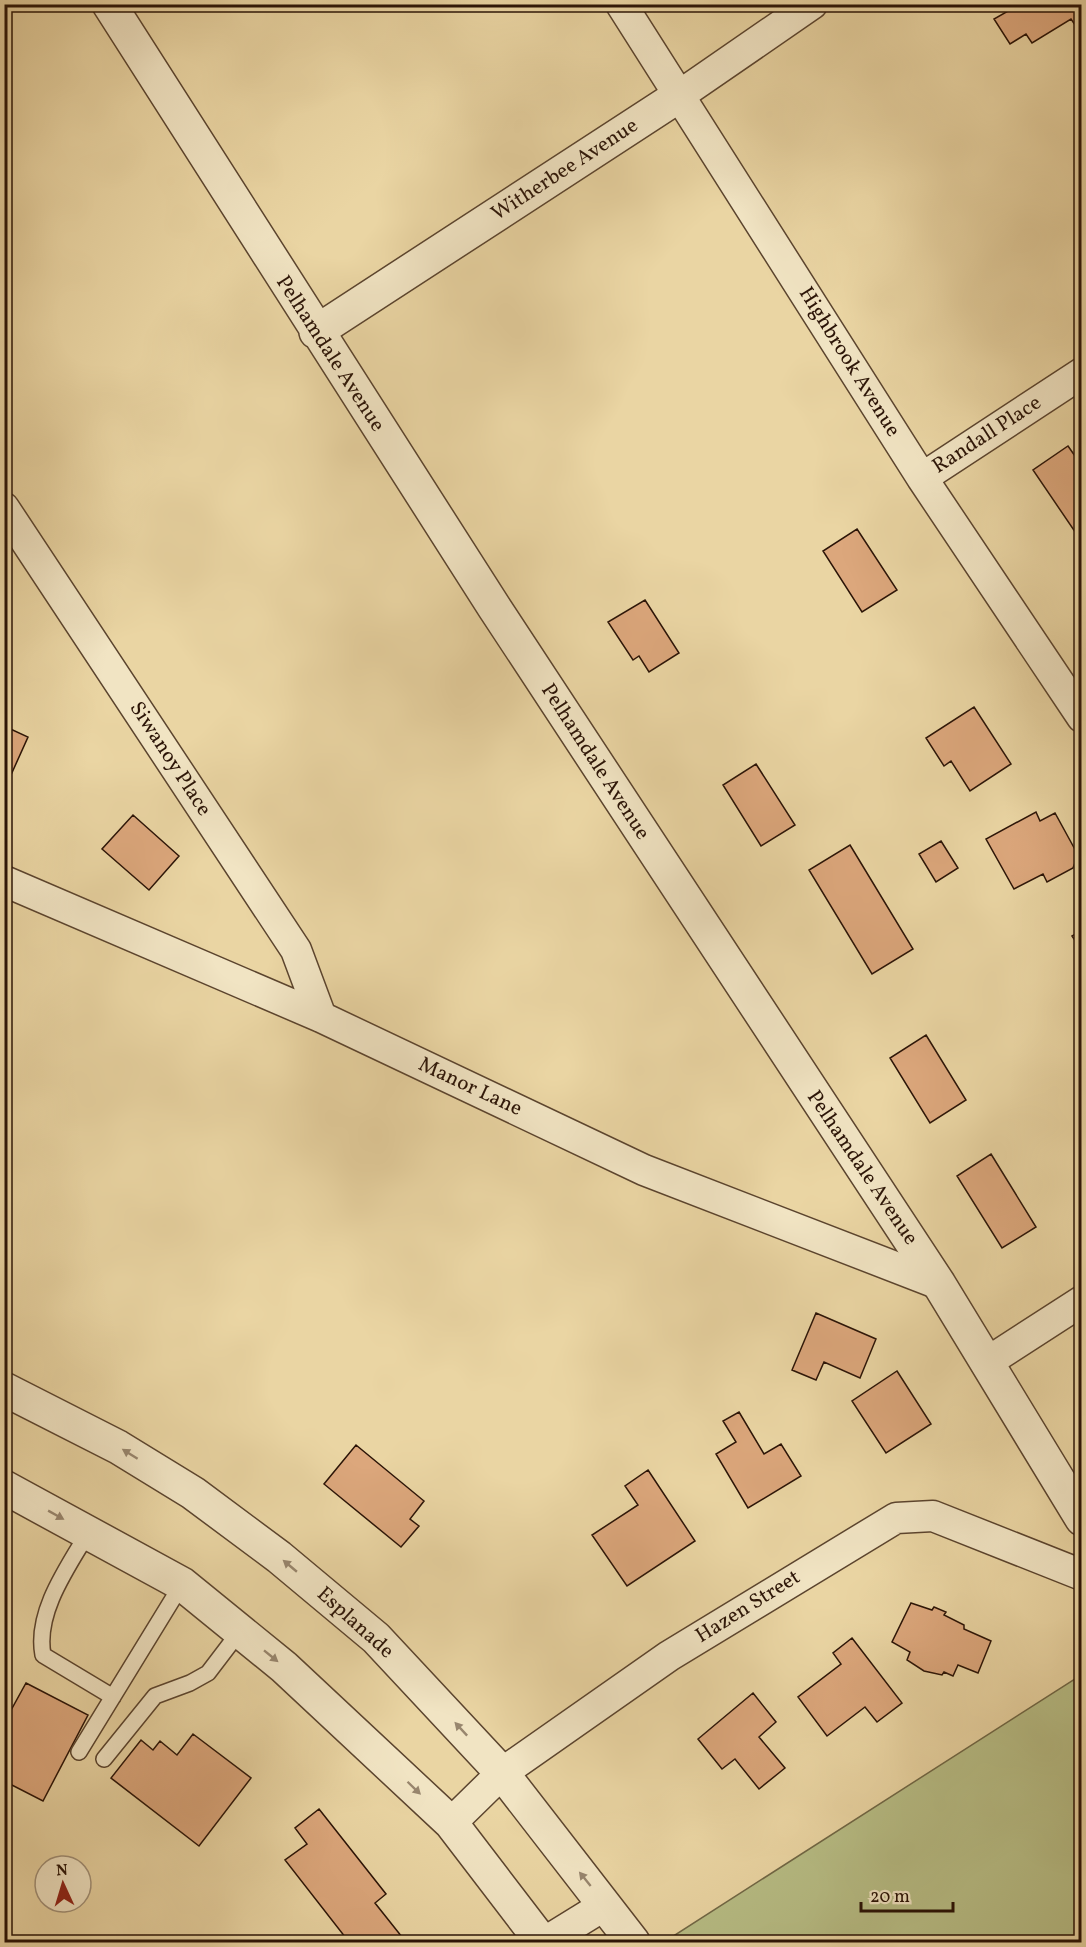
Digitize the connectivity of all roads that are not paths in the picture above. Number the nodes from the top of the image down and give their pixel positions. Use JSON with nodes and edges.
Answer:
{"nodes":[{"id":1,"x":109,"y":4,"type":"edge"},
{"id":2,"x":621,"y":4,"type":"edge"},
{"id":3,"x":812,"y":4,"type":"edge"},
{"id":4,"x":680,"y":95,"type":"junction"},
{"id":5,"x":315,"y":332,"type":"junction"},
{"id":6,"x":1082,"y":373,"type":"edge"},
{"id":7,"x":922,"y":478,"type":"junction"},
{"id":8,"x":4,"y":508,"type":"edge"},
{"id":9,"x":1082,"y":717,"type":"edge"},
{"id":10,"x":4,"y":881,"type":"edge"},
{"id":11,"x":321,"y":1017,"type":"junction"},
{"id":12,"x":939,"y":1284,"type":"junction"},
{"id":13,"x":1082,"y":1301,"type":"edge"},
{"id":14,"x":986,"y":1363,"type":"junction"},
{"id":15,"x":4,"y":1389,"type":"edge"},
{"id":16,"x":4,"y":1487,"type":"edge"},
{"id":17,"x":1082,"y":1519,"type":"edge"},
{"id":18,"x":88,"y":1533,"type":"junction"},
{"id":19,"x":1082,"y":1575,"type":"edge"},
{"id":20,"x":182,"y":1584,"type":"junction"},
{"id":21,"x":240,"y":1631,"type":"junction"},
{"id":22,"x":113,"y":1697,"type":"junction"},
{"id":23,"x":79,"y":1752,"type":"dead end"},
{"id":24,"x":104,"y":1759,"type":"dead end"},
{"id":25,"x":502,"y":1773,"type":"junction"},
{"id":26,"x":451,"y":1823,"type":"junction"},
{"id":27,"x":605,"y":1905,"type":"junction"},
{"id":28,"x":544,"y":1942,"type":"edge"},
{"id":29,"x":633,"y":1942,"type":"edge"}],
"edges":[{"from":1,"to":5,"type":"street","name":"Pelhamdale Avenue"},
{"from":2,"to":4,"type":"street","name":"Highbrook Avenue"},
{"from":3,"to":4,"type":"street","name":"Witherbee Avenue"},
{"from":4,"to":5,"type":"street","name":"Witherbee Avenue"},
{"from":4,"to":7,"type":"street","name":"Highbrook Avenue"},
{"from":5,"to":12,"type":"street","name":"Pelhamdale Avenue"},
{"from":6,"to":7,"type":"street","name":"Randall Place"},
{"from":7,"to":9,"type":"street","name":"Highbrook Avenue"},
{"from":8,"to":11,"type":"street","name":"Siwanoy Place"},
{"from":10,"to":11,"type":"street","name":"Manor Lane"},
{"from":11,"to":12,"type":"street","name":"Manor Lane"},
{"from":12,"to":14,"type":"street","name":"Pelhamdale Avenue"},
{"from":13,"to":14,"type":"street"},
{"from":14,"to":17,"type":"street","name":"Pelhamdale Avenue"},
{"from":25,"to":15,"type":"street","name":"Esplanade","one_way":true},
{"from":16,"to":18,"type":"street","one_way":true},
{"from":18,"to":20,"type":"street"},
{"from":18,"to":22,"type":"lane"},
{"from":19,"to":25,"type":"street","name":"Hazen Street"},
{"from":20,"to":21,"type":"street"},
{"from":20,"to":22,"type":"lane"},
{"from":21,"to":24,"type":"lane"},
{"from":21,"to":26,"type":"street","one_way":true},
{"from":22,"to":23,"type":"lane"},
{"from":25,"to":26,"type":"street","name":"Hazen Street"},
{"from":27,"to":25,"type":"street","name":"Esplanade","one_way":true},
{"from":26,"to":28,"type":"street"},
{"from":27,"to":28,"type":"street"},
{"from":27,"to":29,"type":"street","name":"Esplanade"}]}
